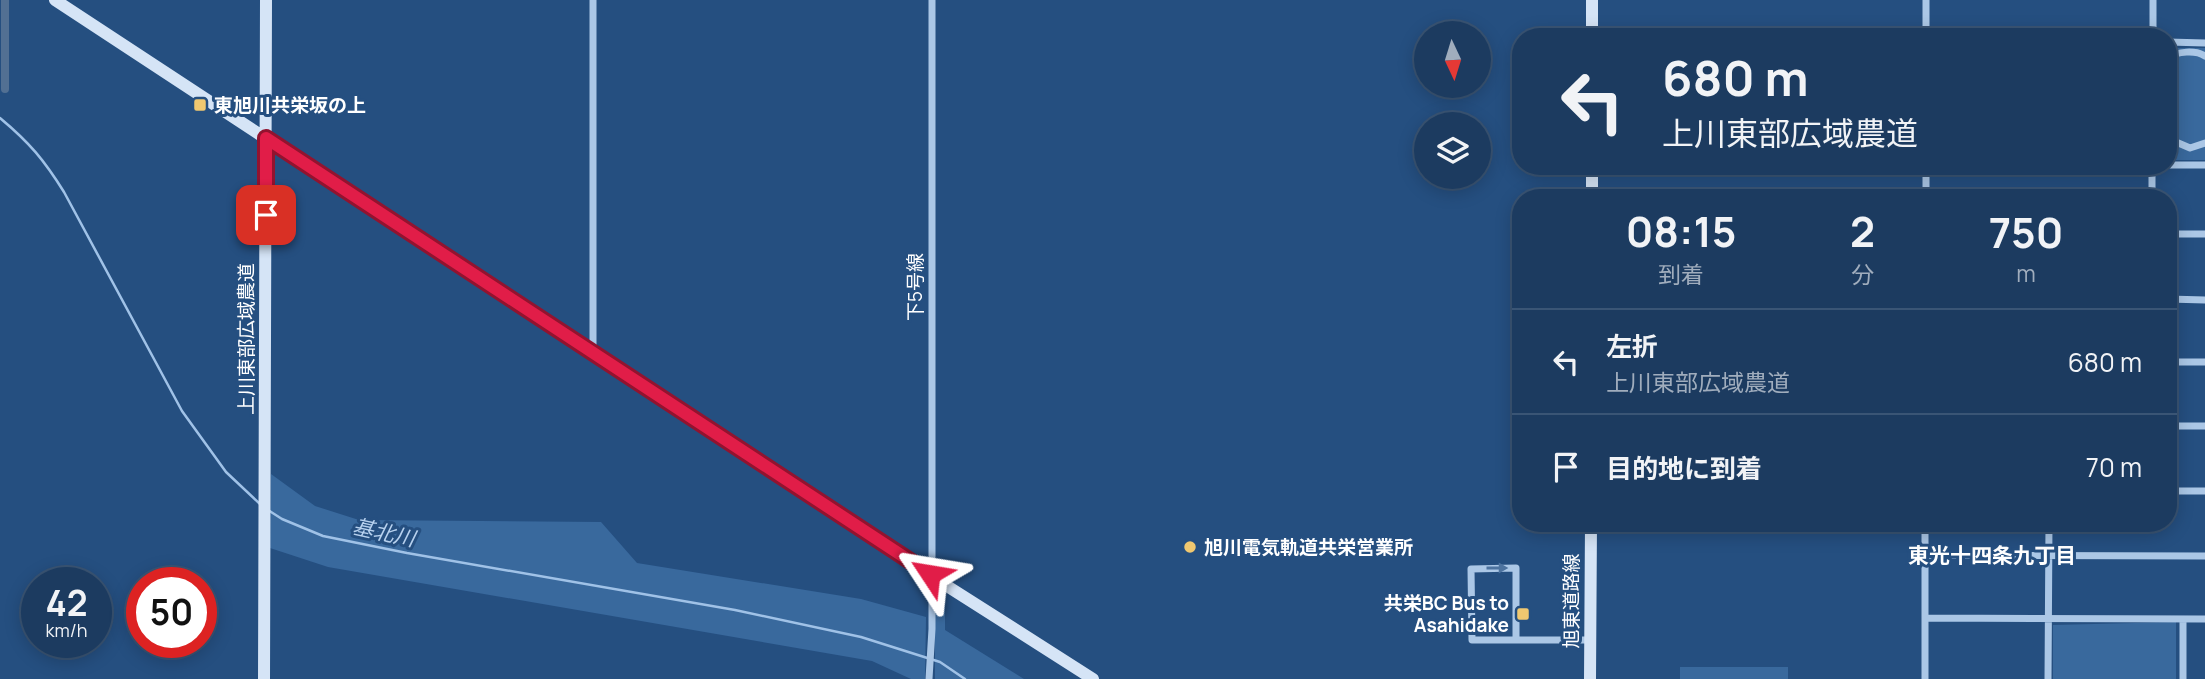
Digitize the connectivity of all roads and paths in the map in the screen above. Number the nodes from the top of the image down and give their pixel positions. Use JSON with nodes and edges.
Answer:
{"nodes":[{"id":1,"x":55,"y":0,"type":"edge"},
{"id":2,"x":267,"y":0,"type":"edge"},
{"id":3,"x":593,"y":0,"type":"edge"},
{"id":4,"x":932,"y":0,"type":"edge"},
{"id":5,"x":1592,"y":0,"type":"edge"},
{"id":6,"x":1926,"y":0,"type":"edge"},
{"id":7,"x":2153,"y":0,"type":"edge"},
{"id":8,"x":1592,"y":28,"type":"edge"},
{"id":9,"x":1926,"y":28,"type":"edge"},
{"id":10,"x":2153,"y":28,"type":"edge"},
{"id":11,"x":2177,"y":42,"type":"edge"},
{"id":12,"x":2205,"y":43,"type":"edge"},
{"id":13,"x":2177,"y":53,"type":"edge"},
{"id":14,"x":2205,"y":56,"type":"edge"},
{"id":15,"x":266,"y":138,"type":"junction"},
{"id":16,"x":2177,"y":142,"type":"edge"},
{"id":17,"x":2205,"y":143,"type":"edge"},
{"id":18,"x":2177,"y":165,"type":"edge"},
{"id":19,"x":2205,"y":165,"type":"edge"},
{"id":20,"x":2177,"y":234,"type":"edge"},
{"id":21,"x":2205,"y":234,"type":"edge"},
{"id":22,"x":2177,"y":299,"type":"edge"},
{"id":23,"x":2205,"y":300,"type":"edge"},
{"id":24,"x":593,"y":353,"type":"junction"},
{"id":25,"x":2177,"y":362,"type":"edge"},
{"id":26,"x":2205,"y":362,"type":"edge"},
{"id":27,"x":2177,"y":426,"type":"edge"},
{"id":28,"x":2205,"y":426,"type":"edge"},
{"id":29,"x":2177,"y":491,"type":"edge"},
{"id":30,"x":2205,"y":491,"type":"edge"},
{"id":31,"x":1591,"y":532,"type":"edge"},
{"id":32,"x":1925,"y":532,"type":"edge"},
{"id":33,"x":2049,"y":532,"type":"edge"},
{"id":34,"x":1925,"y":555,"type":"junction"},
{"id":35,"x":2049,"y":556,"type":"junction"},
{"id":36,"x":2205,"y":556,"type":"edge"},
{"id":37,"x":930,"y":574,"type":"junction"},
{"id":38,"x":1925,"y":618,"type":"junction"},
{"id":39,"x":2048,"y":618,"type":"junction"},
{"id":40,"x":2183,"y":620,"type":"junction"},
{"id":41,"x":2205,"y":620,"type":"edge"},
{"id":42,"x":1516,"y":640,"type":"junction"},
{"id":43,"x":1590,"y":640,"type":"junction"},
{"id":44,"x":930,"y":675,"type":"edge"},
{"id":45,"x":264,"y":679,"type":"edge"},
{"id":46,"x":1094,"y":679,"type":"edge"},
{"id":47,"x":1590,"y":679,"type":"edge"},
{"id":48,"x":1925,"y":679,"type":"edge"},
{"id":49,"x":2048,"y":679,"type":"edge"},
{"id":50,"x":2183,"y":679,"type":"edge"}],
"edges":[{"from":1,"to":15,"type":"main road"},
{"from":2,"to":15,"type":"main road","name":"上川東部広域農道"},
{"from":3,"to":24,"type":"street"},
{"from":4,"to":37,"type":"street","name":"下5号線"},
{"from":5,"to":8,"type":"main road"},
{"from":6,"to":9,"type":"street"},
{"from":7,"to":10,"type":"street"},
{"from":11,"to":12,"type":"street"},
{"from":13,"to":14,"type":"street"},
{"from":15,"to":24,"type":"main road"},
{"from":15,"to":45,"type":"main road","name":"上川東部広域農道"},
{"from":16,"to":17,"type":"street"},
{"from":18,"to":19,"type":"street"},
{"from":20,"to":21,"type":"street"},
{"from":22,"to":23,"type":"street"},
{"from":24,"to":37,"type":"main road"},
{"from":25,"to":26,"type":"street"},
{"from":27,"to":28,"type":"street"},
{"from":29,"to":30,"type":"street"},
{"from":31,"to":43,"type":"main road","name":"旭東道路線"},
{"from":32,"to":34,"type":"street"},
{"from":33,"to":35,"type":"street"},
{"from":34,"to":35,"type":"street"},
{"from":34,"to":38,"type":"street"},
{"from":35,"to":36,"type":"street"},
{"from":35,"to":39,"type":"street"},
{"from":37,"to":44,"type":"street","name":"下5号線"},
{"from":37,"to":46,"type":"main road"},
{"from":38,"to":39,"type":"street"},
{"from":38,"to":48,"type":"street"},
{"from":39,"to":40,"type":"street"},
{"from":39,"to":49,"type":"street"},
{"from":40,"to":41,"type":"street"},
{"from":40,"to":50,"type":"street"},
{"from":42,"to":42,"type":"street","one_way":true},
{"from":42,"to":43,"type":"street"},
{"from":43,"to":47,"type":"main road","name":"旭東道路線"}]}
